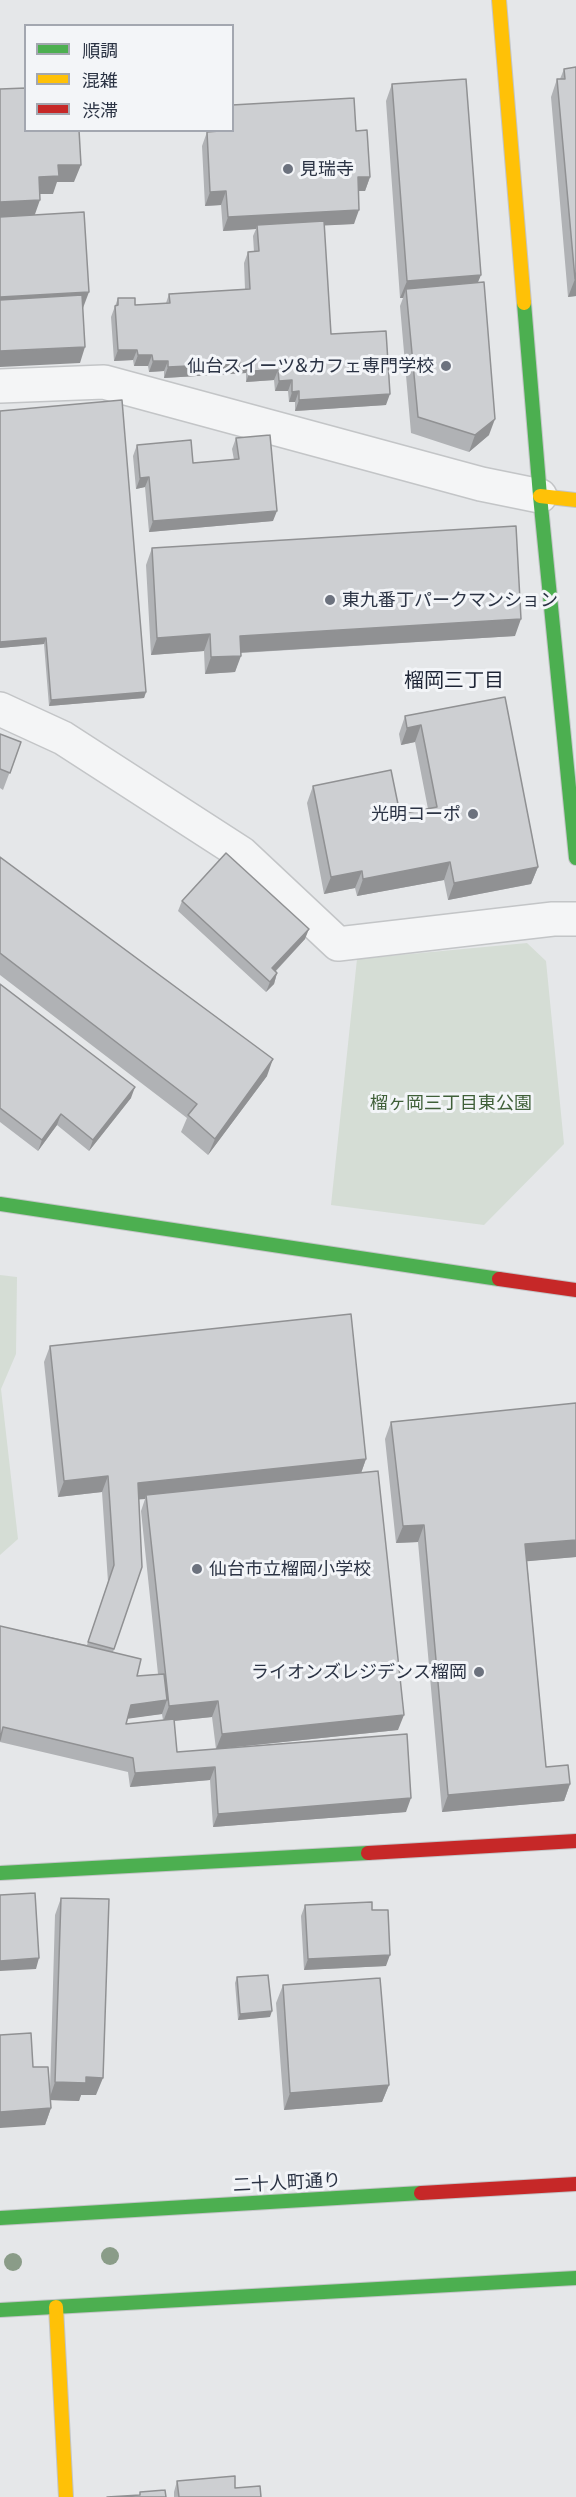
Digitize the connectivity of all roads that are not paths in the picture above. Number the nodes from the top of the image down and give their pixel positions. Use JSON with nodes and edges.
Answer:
{"nodes":[{"id":1,"x":499,"y":0,"type":"edge"},
{"id":2,"x":0,"y":386,"type":"edge"},
{"id":3,"x":540,"y":496,"type":"junction"},
{"id":4,"x":576,"y":500,"type":"edge"},
{"id":5,"x":0,"y":709,"type":"edge"},
{"id":6,"x":576,"y":858,"type":"edge"},
{"id":7,"x":576,"y":919,"type":"edge"},
{"id":8,"x":0,"y":1204,"type":"edge"},
{"id":9,"x":576,"y":1290,"type":"edge"},
{"id":10,"x":576,"y":1840,"type":"edge"},
{"id":11,"x":0,"y":1874,"type":"edge"},
{"id":12,"x":576,"y":2184,"type":"edge"},
{"id":13,"x":0,"y":2218,"type":"edge"},
{"id":14,"x":576,"y":2278,"type":"edge"},
{"id":15,"x":56,"y":2307,"type":"junction"},
{"id":16,"x":0,"y":2310,"type":"edge"},
{"id":17,"x":66,"y":2497,"type":"edge"}],
"edges":[{"from":1,"to":3,"type":"street"},
{"from":2,"to":3,"type":"street"},
{"from":3,"to":4,"type":"street"},
{"from":3,"to":6,"type":"street"},
{"from":5,"to":7,"type":"street"},
{"from":8,"to":9,"type":"street"},
{"from":10,"to":11,"type":"street"},
{"from":12,"to":13,"type":"street","name":"二十人町通り"},
{"from":14,"to":15,"type":"street"},
{"from":15,"to":16,"type":"street"},
{"from":15,"to":17,"type":"street"}]}
